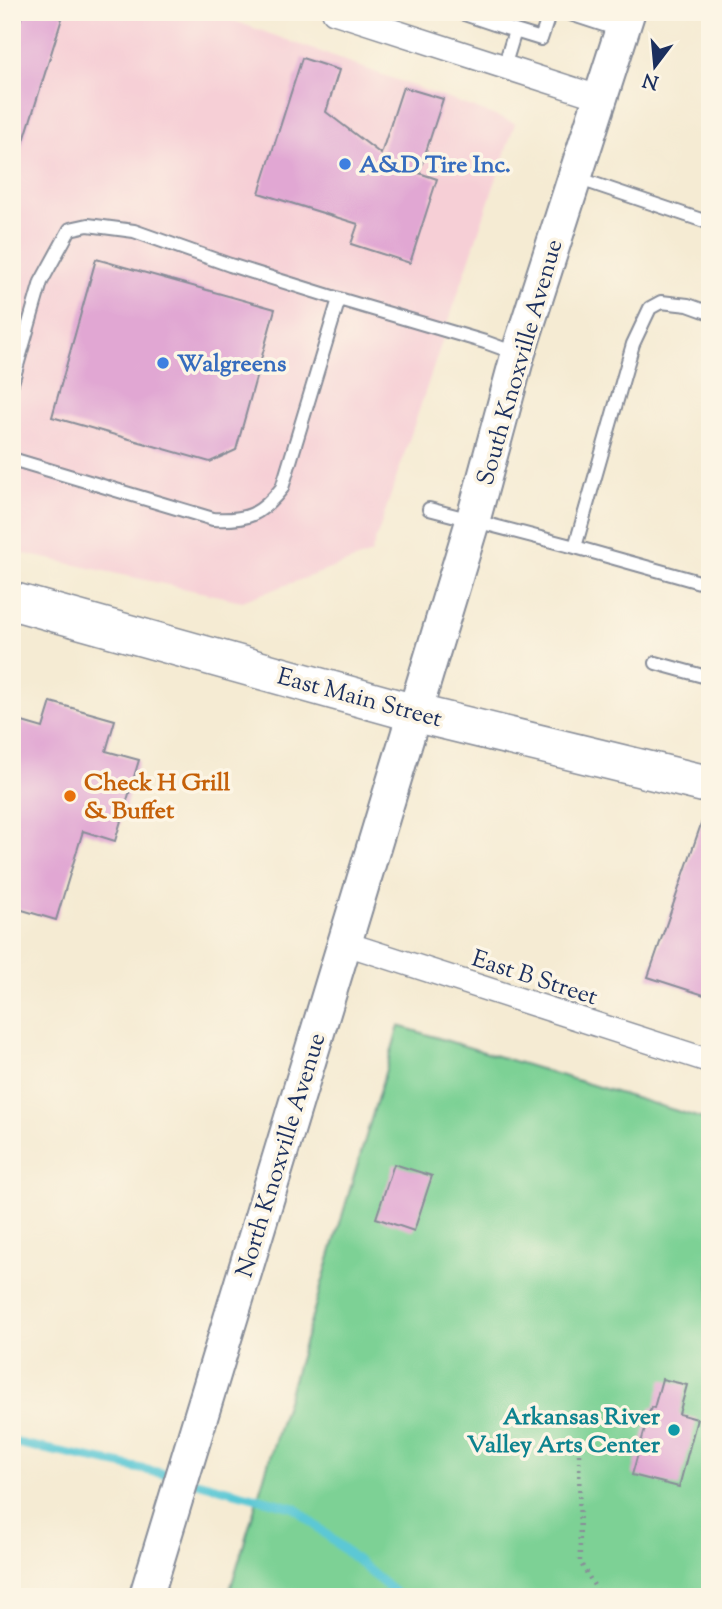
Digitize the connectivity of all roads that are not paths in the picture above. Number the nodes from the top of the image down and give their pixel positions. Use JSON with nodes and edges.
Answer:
{"nodes":[{"id":1,"x":334,"y":12,"type":"edge"},
{"id":2,"x":550,"y":12,"type":"edge"},
{"id":3,"x":564,"y":12,"type":"edge"},
{"id":4,"x":464,"y":15,"type":"dead end"},
{"id":5,"x":625,"y":22,"type":"edge"},
{"id":6,"x":515,"y":31,"type":"junction"},
{"id":7,"x":504,"y":67,"type":"junction"},
{"id":8,"x":601,"y":99,"type":"junction"},
{"id":9,"x":574,"y":177,"type":"junction"},
{"id":10,"x":710,"y":223,"type":"edge"},
{"id":11,"x":338,"y":299,"type":"junction"},
{"id":12,"x":710,"y":313,"type":"edge"},
{"id":13,"x":518,"y":354,"type":"junction"},
{"id":14,"x":12,"y":383,"type":"edge"},
{"id":15,"x":12,"y":459,"type":"edge"},
{"id":16,"x":429,"y":509,"type":"dead end"},
{"id":17,"x":473,"y":520,"type":"junction"},
{"id":18,"x":575,"y":547,"type":"junction"},
{"id":19,"x":710,"y":585,"type":"edge"},
{"id":20,"x":12,"y":601,"type":"edge"},
{"id":21,"x":656,"y":663,"type":"dead end"},
{"id":22,"x":710,"y":678,"type":"edge"},
{"id":23,"x":414,"y":713,"type":"junction"},
{"id":24,"x":710,"y":785,"type":"edge"},
{"id":25,"x":344,"y":943,"type":"junction"},
{"id":26,"x":710,"y":1061,"type":"edge"},
{"id":27,"x":146,"y":1597,"type":"edge"}],
"edges":[{"from":1,"to":7,"type":"street"},
{"from":2,"to":6,"type":"lane"},
{"from":3,"to":5,"type":"lane"},
{"from":4,"to":6,"type":"lane"},
{"from":5,"to":8,"type":"main road","name":"South Knoxville Avenue"},
{"from":6,"to":7,"type":"lane"},
{"from":7,"to":8,"type":"street"},
{"from":8,"to":9,"type":"main road","name":"South Knoxville Avenue"},
{"from":9,"to":10,"type":"lane"},
{"from":9,"to":13,"type":"main road","name":"South Knoxville Avenue"},
{"from":11,"to":13,"type":"lane"},
{"from":11,"to":14,"type":"lane"},
{"from":11,"to":15,"type":"lane"},
{"from":12,"to":18,"type":"lane"},
{"from":13,"to":17,"type":"main road","name":"South Knoxville Avenue"},
{"from":16,"to":17,"type":"lane"},
{"from":17,"to":18,"type":"lane"},
{"from":17,"to":23,"type":"main road","name":"South Knoxville Avenue"},
{"from":18,"to":19,"type":"lane"},
{"from":20,"to":23,"type":"main road","name":"East Main Street"},
{"from":21,"to":22,"type":"lane"},
{"from":23,"to":24,"type":"main road","name":"East Main Street"},
{"from":23,"to":25,"type":"main road","name":"North Knoxville Avenue"},
{"from":25,"to":26,"type":"street","name":"East B Street"},
{"from":25,"to":27,"type":"main road","name":"North Knoxville Avenue"}]}
